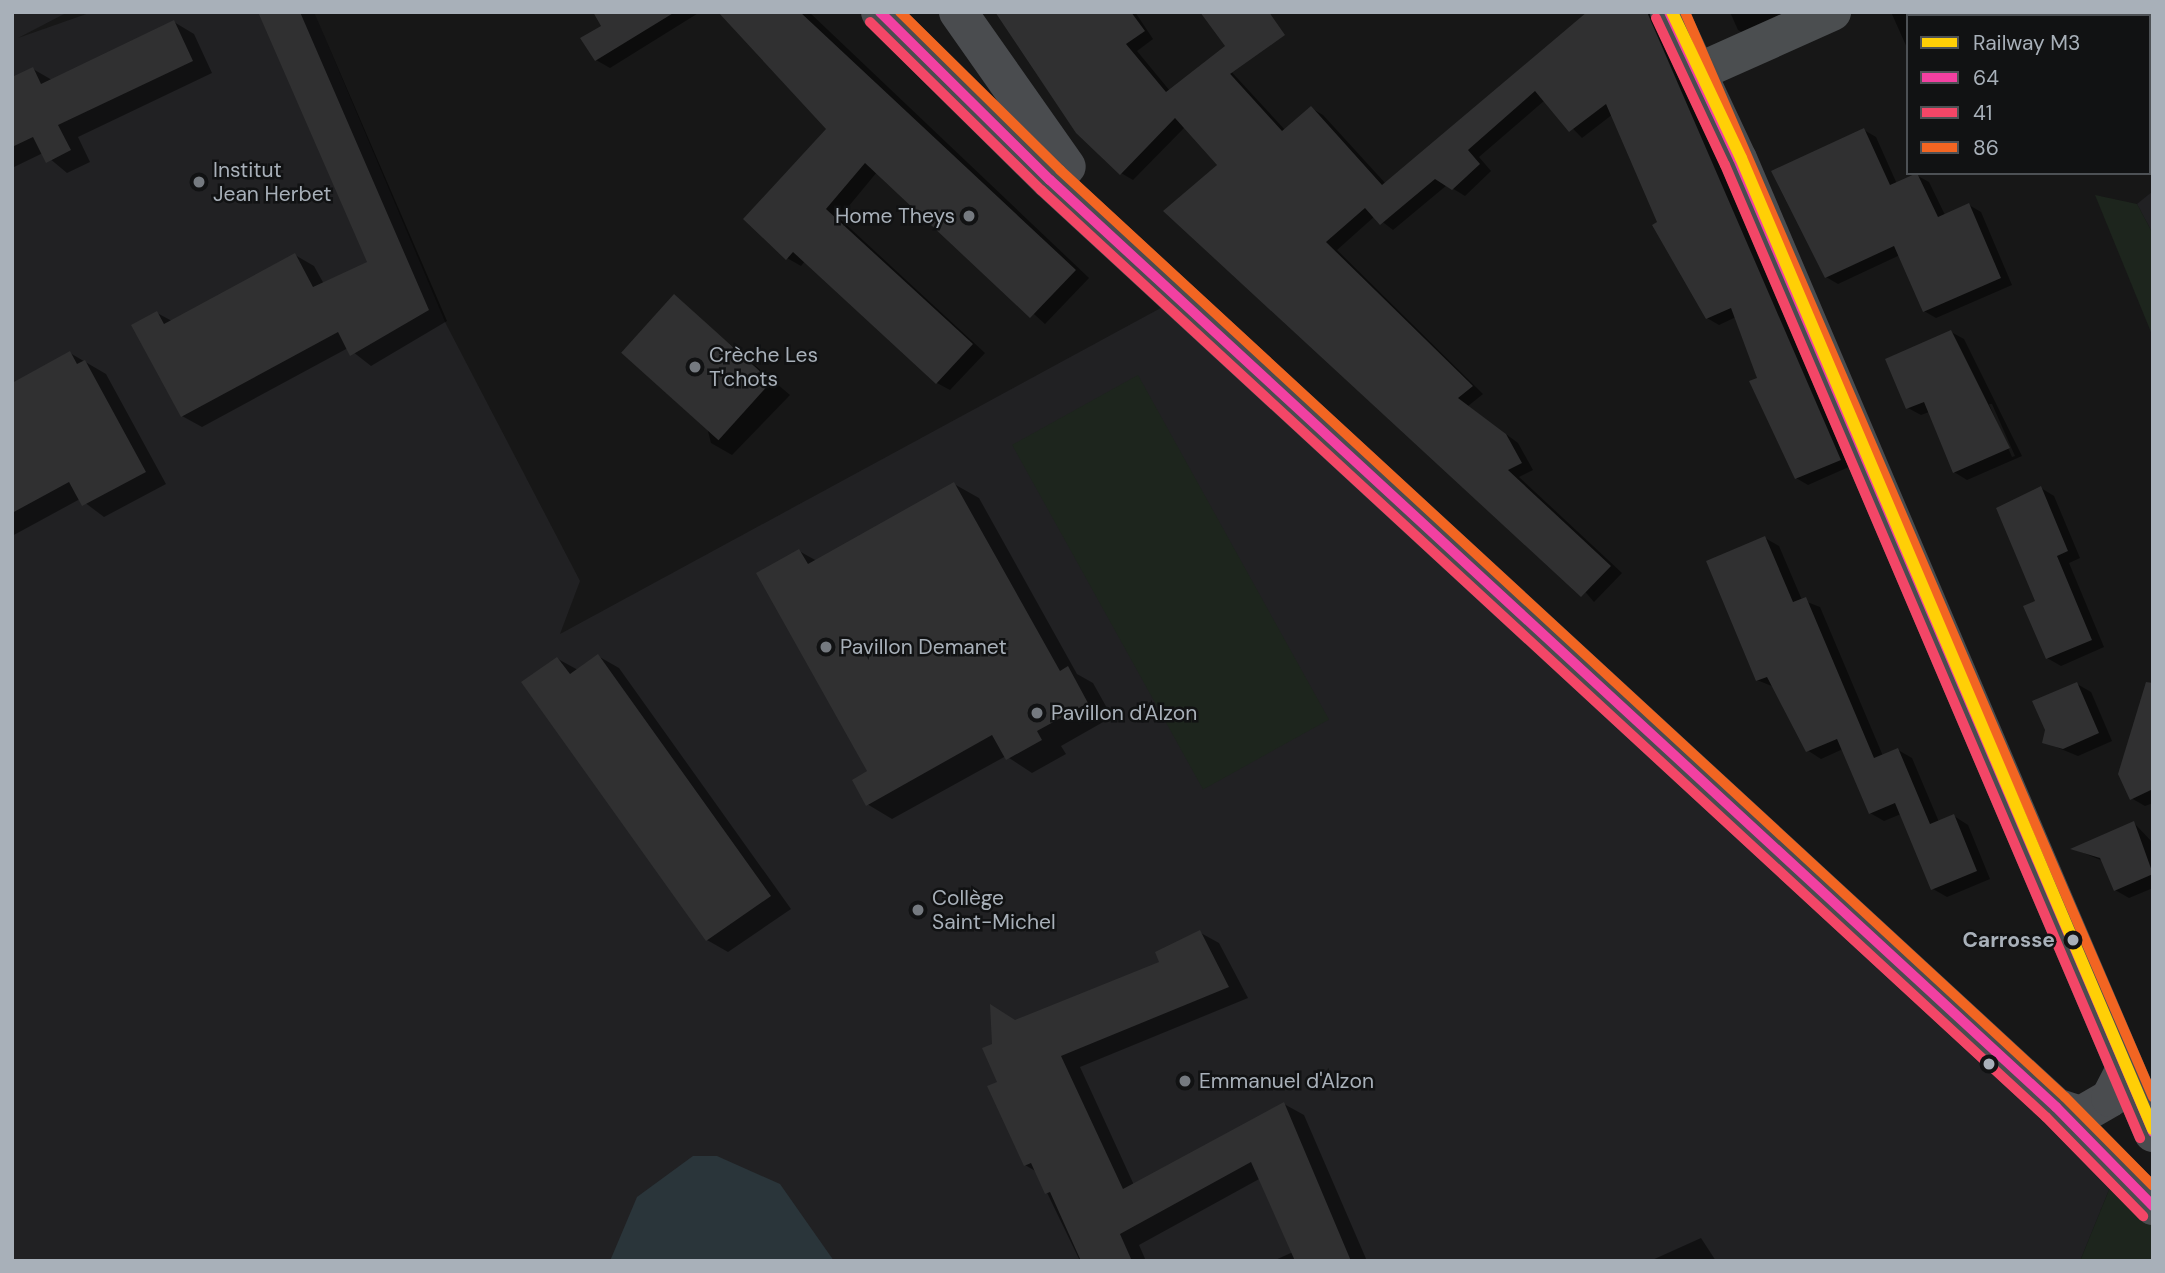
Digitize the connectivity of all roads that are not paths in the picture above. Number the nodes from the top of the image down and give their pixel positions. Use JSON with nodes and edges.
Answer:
{"nodes":[{"id":1,"x":880,"y":12,"type":"edge"},
{"id":2,"x":958,"y":12,"type":"edge"},
{"id":3,"x":1669,"y":12,"type":"edge"},
{"id":4,"x":1832,"y":12,"type":"edge"},
{"id":5,"x":1698,"y":72,"type":"junction"},
{"id":6,"x":1855,"y":906,"type":"junction"},
{"id":7,"x":2130,"y":1085,"type":"junction"},
{"id":8,"x":2073,"y":1108,"type":"junction"},
{"id":9,"x":2153,"y":1133,"type":"edge"},
{"id":10,"x":2153,"y":1167,"type":"edge"},
{"id":11,"x":2153,"y":1206,"type":"edge"}],
"edges":[{"from":1,"to":6,"type":"main road"},
{"from":2,"to":6,"type":"main road"},
{"from":3,"to":5,"type":"main road"},
{"from":4,"to":5,"type":"street"},
{"from":5,"to":7,"type":"main road"},
{"from":6,"to":8,"type":"main road"},
{"from":7,"to":8,"type":"main road"},
{"from":7,"to":9,"type":"main road"},
{"from":8,"to":10,"type":"main road"},
{"from":8,"to":11,"type":"main road"}]}
